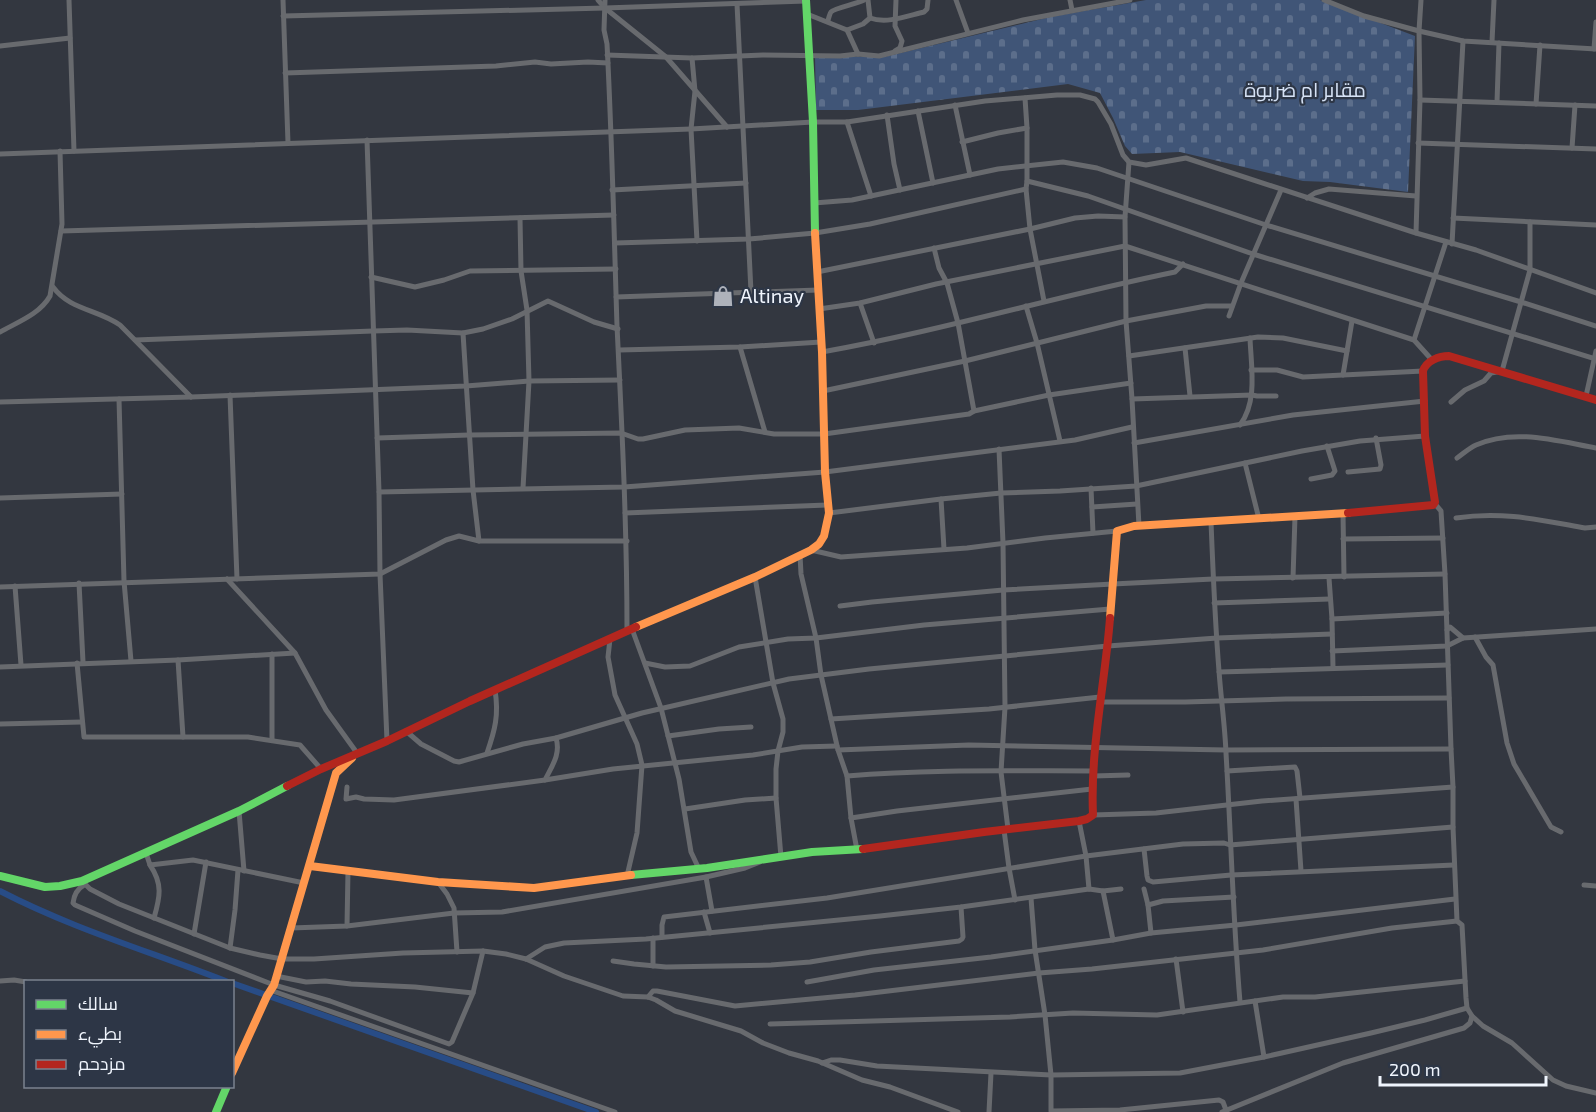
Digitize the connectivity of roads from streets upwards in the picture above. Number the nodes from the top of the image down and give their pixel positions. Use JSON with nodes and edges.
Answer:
{"nodes":[{"id":1,"x":69,"y":0,"type":"edge"},
{"id":2,"x":283,"y":0,"type":"edge"},
{"id":3,"x":598,"y":0,"type":"edge"},
{"id":4,"x":605,"y":0,"type":"edge"},
{"id":5,"x":866,"y":0,"type":"edge"},
{"id":6,"x":896,"y":0,"type":"edge"},
{"id":7,"x":928,"y":0,"type":"edge"},
{"id":8,"x":956,"y":0,"type":"edge"},
{"id":9,"x":1070,"y":0,"type":"edge"},
{"id":10,"x":1130,"y":0,"type":"edge"},
{"id":11,"x":1324,"y":0,"type":"edge"},
{"id":12,"x":1421,"y":0,"type":"edge"},
{"id":13,"x":1494,"y":0,"type":"edge"},
{"id":14,"x":806,"y":1,"type":"edge"},
{"id":15,"x":728,"y":2,"type":"edge"},
{"id":16,"x":737,"y":4,"type":"junction"},
{"id":17,"x":605,"y":8,"type":"junction"},
{"id":18,"x":1072,"y":10,"type":"junction"},
{"id":19,"x":807,"y":14,"type":"junction"},
{"id":20,"x":283,"y":15,"type":"junction"},
{"id":21,"x":870,"y":18,"type":"junction"},
{"id":22,"x":896,"y":19,"type":"junction"},
{"id":23,"x":828,"y":21,"type":"junction"},
{"id":24,"x":1596,"y":22,"type":"edge"},
{"id":25,"x":848,"y":30,"type":"junction"},
{"id":26,"x":1419,"y":31,"type":"junction"},
{"id":27,"x":968,"y":33,"type":"junction"},
{"id":28,"x":70,"y":38,"type":"junction"},
{"id":29,"x":1463,"y":41,"type":"junction"},
{"id":30,"x":1495,"y":43,"type":"junction"},
{"id":31,"x":1540,"y":45,"type":"junction"},
{"id":32,"x":0,"y":46,"type":"edge"},
{"id":33,"x":1595,"y":49,"type":"edge"},
{"id":34,"x":858,"y":54,"type":"junction"},
{"id":35,"x":891,"y":54,"type":"junction"},
{"id":36,"x":607,"y":55,"type":"junction"},
{"id":37,"x":809,"y":55,"type":"junction"},
{"id":38,"x":740,"y":56,"type":"junction"},
{"id":39,"x":666,"y":57,"type":"junction"},
{"id":40,"x":692,"y":58,"type":"junction"},
{"id":41,"x":608,"y":63,"type":"junction"},
{"id":42,"x":285,"y":73,"type":"junction"},
{"id":43,"x":695,"y":91,"type":"junction"},
{"id":44,"x":1024,"y":98,"type":"junction"},
{"id":45,"x":1420,"y":100,"type":"junction"},
{"id":46,"x":1460,"y":101,"type":"junction"},
{"id":47,"x":1497,"y":102,"type":"junction"},
{"id":48,"x":1536,"y":104,"type":"junction"},
{"id":49,"x":955,"y":105,"type":"junction"},
{"id":50,"x":1575,"y":105,"type":"junction"},
{"id":51,"x":1596,"y":106,"type":"edge"},
{"id":52,"x":918,"y":111,"type":"junction"},
{"id":53,"x":887,"y":115,"type":"junction"},
{"id":54,"x":813,"y":122,"type":"junction"},
{"id":55,"x":847,"y":122,"type":"junction"},
{"id":56,"x":744,"y":126,"type":"junction"},
{"id":57,"x":728,"y":127,"type":"junction"},
{"id":58,"x":1027,"y":128,"type":"junction"},
{"id":59,"x":691,"y":129,"type":"junction"},
{"id":60,"x":611,"y":131,"type":"junction"},
{"id":61,"x":367,"y":140,"type":"junction"},
{"id":62,"x":962,"y":142,"type":"junction"},
{"id":63,"x":288,"y":143,"type":"junction"},
{"id":64,"x":1418,"y":143,"type":"junction"},
{"id":65,"x":1458,"y":144,"type":"junction"},
{"id":66,"x":1572,"y":148,"type":"junction"},
{"id":67,"x":1596,"y":149,"type":"edge"},
{"id":68,"x":60,"y":151,"type":"junction"},
{"id":69,"x":74,"y":151,"type":"junction"},
{"id":70,"x":0,"y":153,"type":"edge"},
{"id":71,"x":1129,"y":162,"type":"junction"},
{"id":72,"x":1027,"y":166,"type":"junction"},
{"id":73,"x":970,"y":175,"type":"junction"},
{"id":74,"x":1128,"y":178,"type":"junction"},
{"id":75,"x":1027,"y":181,"type":"junction"},
{"id":76,"x":746,"y":183,"type":"junction"},
{"id":77,"x":933,"y":183,"type":"junction"},
{"id":78,"x":694,"y":186,"type":"junction"},
{"id":79,"x":1026,"y":189,"type":"junction"},
{"id":80,"x":612,"y":190,"type":"junction"},
{"id":81,"x":900,"y":190,"type":"junction"},
{"id":82,"x":1281,"y":190,"type":"junction"},
{"id":83,"x":871,"y":196,"type":"junction"},
{"id":84,"x":1416,"y":196,"type":"junction"},
{"id":85,"x":1307,"y":198,"type":"junction"},
{"id":86,"x":814,"y":203,"type":"junction"},
{"id":87,"x":1125,"y":213,"type":"junction"},
{"id":88,"x":614,"y":215,"type":"junction"},
{"id":89,"x":520,"y":218,"type":"junction"},
{"id":90,"x":1453,"y":218,"type":"junction"},
{"id":91,"x":369,"y":222,"type":"junction"},
{"id":92,"x":1530,"y":222,"type":"junction"},
{"id":93,"x":1266,"y":225,"type":"junction"},
{"id":94,"x":1596,"y":225,"type":"edge"},
{"id":95,"x":1030,"y":229,"type":"junction"},
{"id":96,"x":61,"y":231,"type":"junction"},
{"id":97,"x":815,"y":233,"type":"junction"},
{"id":98,"x":1416,"y":233,"type":"junction"},
{"id":99,"x":749,"y":239,"type":"junction"},
{"id":100,"x":697,"y":241,"type":"junction"},
{"id":101,"x":615,"y":243,"type":"junction"},
{"id":102,"x":1449,"y":243,"type":"junction"},
{"id":103,"x":1125,"y":246,"type":"junction"},
{"id":104,"x":934,"y":248,"type":"junction"},
{"id":105,"x":1253,"y":254,"type":"junction"},
{"id":106,"x":1036,"y":264,"type":"junction"},
{"id":107,"x":1183,"y":264,"type":"junction"},
{"id":108,"x":616,"y":269,"type":"junction"},
{"id":109,"x":1530,"y":270,"type":"junction"},
{"id":110,"x":521,"y":271,"type":"junction"},
{"id":111,"x":817,"y":272,"type":"junction"},
{"id":112,"x":1435,"y":276,"type":"junction"},
{"id":113,"x":371,"y":277,"type":"junction"},
{"id":114,"x":1127,"y":282,"type":"junction"},
{"id":115,"x":946,"y":283,"type":"junction"},
{"id":116,"x":1241,"y":283,"type":"junction"},
{"id":117,"x":53,"y":287,"type":"junction"},
{"id":118,"x":818,"y":290,"type":"junction"},
{"id":119,"x":752,"y":292,"type":"junction"},
{"id":120,"x":1596,"y":293,"type":"edge"},
{"id":121,"x":616,"y":297,"type":"junction"},
{"id":122,"x":1044,"y":301,"type":"junction"},
{"id":123,"x":1521,"y":302,"type":"junction"},
{"id":124,"x":860,"y":303,"type":"junction"},
{"id":125,"x":1026,"y":306,"type":"junction"},
{"id":126,"x":1232,"y":306,"type":"junction"},
{"id":127,"x":1425,"y":306,"type":"junction"},
{"id":128,"x":819,"y":309,"type":"junction"},
{"id":129,"x":527,"y":310,"type":"junction"},
{"id":130,"x":1229,"y":316,"type":"dead end"},
{"id":131,"x":1126,"y":321,"type":"junction"},
{"id":132,"x":1352,"y":321,"type":"junction"},
{"id":133,"x":958,"y":323,"type":"junction"},
{"id":134,"x":1596,"y":326,"type":"edge"},
{"id":135,"x":618,"y":329,"type":"junction"},
{"id":136,"x":372,"y":331,"type":"junction"},
{"id":137,"x":0,"y":332,"type":"edge"},
{"id":138,"x":463,"y":333,"type":"junction"},
{"id":139,"x":1512,"y":333,"type":"junction"},
{"id":140,"x":1250,"y":338,"type":"junction"},
{"id":141,"x":135,"y":340,"type":"junction"},
{"id":142,"x":1414,"y":340,"type":"junction"},
{"id":143,"x":821,"y":342,"type":"junction"},
{"id":144,"x":874,"y":343,"type":"junction"},
{"id":145,"x":1037,"y":343,"type":"junction"},
{"id":146,"x":740,"y":347,"type":"junction"},
{"id":147,"x":1185,"y":348,"type":"junction"},
{"id":148,"x":619,"y":350,"type":"junction"},
{"id":149,"x":1347,"y":351,"type":"junction"},
{"id":150,"x":1596,"y":351,"type":"edge"},
{"id":151,"x":822,"y":352,"type":"junction"},
{"id":152,"x":1129,"y":356,"type":"junction"},
{"id":153,"x":1595,"y":359,"type":"edge"},
{"id":154,"x":1432,"y":360,"type":"junction"},
{"id":155,"x":965,"y":361,"type":"junction"},
{"id":156,"x":1251,"y":370,"type":"junction"},
{"id":157,"x":1423,"y":371,"type":"junction"},
{"id":158,"x":1502,"y":371,"type":"junction"},
{"id":159,"x":1343,"y":375,"type":"junction"},
{"id":160,"x":620,"y":380,"type":"junction"},
{"id":161,"x":529,"y":381,"type":"junction"},
{"id":162,"x":1131,"y":382,"type":"junction"},
{"id":163,"x":466,"y":386,"type":"junction"},
{"id":164,"x":375,"y":390,"type":"junction"},
{"id":165,"x":823,"y":391,"type":"junction"},
{"id":166,"x":230,"y":395,"type":"junction"},
{"id":167,"x":1049,"y":395,"type":"junction"},
{"id":168,"x":1252,"y":395,"type":"junction"},
{"id":169,"x":1190,"y":396,"type":"junction"},
{"id":170,"x":1276,"y":396,"type":"dead end"},
{"id":171,"x":1586,"y":396,"type":"junction"},
{"id":172,"x":191,"y":397,"type":"junction"},
{"id":173,"x":119,"y":399,"type":"junction"},
{"id":174,"x":1132,"y":399,"type":"junction"},
{"id":175,"x":1596,"y":400,"type":"edge"},
{"id":176,"x":1425,"y":401,"type":"junction"},
{"id":177,"x":0,"y":402,"type":"edge"},
{"id":178,"x":1451,"y":402,"type":"dead end"},
{"id":179,"x":974,"y":411,"type":"junction"},
{"id":180,"x":1240,"y":425,"type":"junction"},
{"id":181,"x":1132,"y":427,"type":"junction"},
{"id":182,"x":765,"y":432,"type":"junction"},
{"id":183,"x":621,"y":433,"type":"junction"},
{"id":184,"x":824,"y":434,"type":"junction"},
{"id":185,"x":469,"y":435,"type":"junction"},
{"id":186,"x":525,"y":435,"type":"junction"},
{"id":187,"x":1425,"y":436,"type":"junction"},
{"id":188,"x":377,"y":438,"type":"junction"},
{"id":189,"x":1376,"y":438,"type":"junction"},
{"id":190,"x":1060,"y":441,"type":"junction"},
{"id":191,"x":1134,"y":443,"type":"junction"},
{"id":192,"x":1328,"y":446,"type":"junction"},
{"id":193,"x":1596,"y":448,"type":"edge"},
{"id":194,"x":999,"y":449,"type":"junction"},
{"id":195,"x":1457,"y":458,"type":"dead end"},
{"id":196,"x":1245,"y":463,"type":"junction"},
{"id":197,"x":825,"y":472,"type":"junction"},
{"id":198,"x":1348,"y":472,"type":"dead end"},
{"id":199,"x":1311,"y":479,"type":"dead end"},
{"id":200,"x":624,"y":486,"type":"junction"},
{"id":201,"x":1136,"y":486,"type":"junction"},
{"id":202,"x":523,"y":488,"type":"junction"},
{"id":203,"x":1091,"y":489,"type":"junction"},
{"id":204,"x":473,"y":490,"type":"junction"},
{"id":205,"x":379,"y":492,"type":"junction"},
{"id":206,"x":1001,"y":493,"type":"junction"},
{"id":207,"x":122,"y":494,"type":"junction"},
{"id":208,"x":0,"y":498,"type":"edge"},
{"id":209,"x":941,"y":499,"type":"junction"},
{"id":210,"x":1137,"y":504,"type":"junction"},
{"id":211,"x":1435,"y":504,"type":"junction"},
{"id":212,"x":1092,"y":507,"type":"junction"},
{"id":213,"x":828,"y":509,"type":"junction"},
{"id":214,"x":625,"y":513,"type":"junction"},
{"id":215,"x":1343,"y":513,"type":"junction"},
{"id":216,"x":1295,"y":516,"type":"junction"},
{"id":217,"x":1456,"y":518,"type":"dead end"},
{"id":218,"x":1259,"y":519,"type":"junction"},
{"id":219,"x":1211,"y":522,"type":"junction"},
{"id":220,"x":1139,"y":525,"type":"junction"},
{"id":221,"x":1596,"y":527,"type":"edge"},
{"id":222,"x":1117,"y":531,"type":"junction"},
{"id":223,"x":1093,"y":533,"type":"junction"},
{"id":224,"x":1443,"y":538,"type":"junction"},
{"id":225,"x":1343,"y":539,"type":"junction"},
{"id":226,"x":478,"y":541,"type":"junction"},
{"id":227,"x":627,"y":541,"type":"junction"},
{"id":228,"x":1003,"y":543,"type":"junction"},
{"id":229,"x":811,"y":549,"type":"junction"},
{"id":230,"x":944,"y":549,"type":"junction"},
{"id":231,"x":800,"y":555,"type":"junction"},
{"id":232,"x":380,"y":574,"type":"junction"},
{"id":233,"x":1445,"y":574,"type":"junction"},
{"id":234,"x":755,"y":577,"type":"junction"},
{"id":235,"x":1344,"y":577,"type":"junction"},
{"id":236,"x":1293,"y":578,"type":"junction"},
{"id":237,"x":1329,"y":578,"type":"junction"},
{"id":238,"x":227,"y":579,"type":"junction"},
{"id":239,"x":237,"y":579,"type":"junction"},
{"id":240,"x":1213,"y":579,"type":"junction"},
{"id":241,"x":124,"y":581,"type":"junction"},
{"id":242,"x":79,"y":583,"type":"junction"},
{"id":243,"x":1113,"y":584,"type":"junction"},
{"id":244,"x":0,"y":586,"type":"edge"},
{"id":245,"x":15,"y":586,"type":"junction"},
{"id":246,"x":1004,"y":590,"type":"junction"},
{"id":247,"x":1330,"y":599,"type":"junction"},
{"id":248,"x":1214,"y":603,"type":"junction"},
{"id":249,"x":840,"y":606,"type":"dead end"},
{"id":250,"x":1110,"y":609,"type":"junction"},
{"id":251,"x":1447,"y":613,"type":"junction"},
{"id":252,"x":1004,"y":617,"type":"junction"},
{"id":253,"x":1332,"y":620,"type":"junction"},
{"id":254,"x":1596,"y":629,"type":"edge"},
{"id":255,"x":630,"y":630,"type":"junction"},
{"id":256,"x":1447,"y":630,"type":"junction"},
{"id":257,"x":1332,"y":634,"type":"junction"},
{"id":258,"x":1475,"y":637,"type":"junction"},
{"id":259,"x":816,"y":638,"type":"junction"},
{"id":260,"x":1217,"y":638,"type":"junction"},
{"id":261,"x":1463,"y":638,"type":"junction"},
{"id":262,"x":610,"y":639,"type":"junction"},
{"id":263,"x":766,"y":642,"type":"junction"},
{"id":264,"x":1107,"y":646,"type":"junction"},
{"id":265,"x":1447,"y":646,"type":"junction"},
{"id":266,"x":1332,"y":651,"type":"junction"},
{"id":267,"x":295,"y":653,"type":"junction"},
{"id":268,"x":272,"y":654,"type":"junction"},
{"id":269,"x":1004,"y":656,"type":"junction"},
{"id":270,"x":178,"y":660,"type":"junction"},
{"id":271,"x":132,"y":662,"type":"junction"},
{"id":272,"x":80,"y":663,"type":"junction"},
{"id":273,"x":645,"y":663,"type":"junction"},
{"id":274,"x":21,"y":665,"type":"junction"},
{"id":275,"x":1448,"y":665,"type":"junction"},
{"id":276,"x":0,"y":667,"type":"edge"},
{"id":277,"x":1333,"y":668,"type":"junction"},
{"id":278,"x":1219,"y":672,"type":"junction"},
{"id":279,"x":821,"y":675,"type":"junction"},
{"id":280,"x":773,"y":682,"type":"junction"},
{"id":281,"x":495,"y":690,"type":"junction"},
{"id":282,"x":1449,"y":698,"type":"junction"},
{"id":283,"x":1100,"y":700,"type":"junction"},
{"id":284,"x":1221,"y":702,"type":"junction"},
{"id":285,"x":1005,"y":707,"type":"junction"},
{"id":286,"x":661,"y":708,"type":"junction"},
{"id":287,"x":625,"y":718,"type":"junction"},
{"id":288,"x":831,"y":719,"type":"junction"},
{"id":289,"x":82,"y":722,"type":"junction"},
{"id":290,"x":0,"y":724,"type":"edge"},
{"id":291,"x":751,"y":727,"type":"dead end"},
{"id":292,"x":406,"y":731,"type":"junction"},
{"id":293,"x":668,"y":736,"type":"junction"},
{"id":294,"x":183,"y":737,"type":"junction"},
{"id":295,"x":556,"y":738,"type":"junction"},
{"id":296,"x":272,"y":740,"type":"junction"},
{"id":297,"x":387,"y":741,"type":"junction"},
{"id":298,"x":1002,"y":746,"type":"junction"},
{"id":299,"x":838,"y":748,"type":"junction"},
{"id":300,"x":1095,"y":748,"type":"junction"},
{"id":301,"x":1451,"y":749,"type":"junction"},
{"id":302,"x":1226,"y":750,"type":"junction"},
{"id":303,"x":778,"y":752,"type":"junction"},
{"id":304,"x":357,"y":753,"type":"junction"},
{"id":305,"x":487,"y":753,"type":"junction"},
{"id":306,"x":675,"y":762,"type":"junction"},
{"id":307,"x":642,"y":765,"type":"junction"},
{"id":308,"x":321,"y":769,"type":"junction"},
{"id":309,"x":1227,"y":771,"type":"junction"},
{"id":310,"x":1001,"y":772,"type":"junction"},
{"id":311,"x":1093,"y":774,"type":"junction"},
{"id":312,"x":1128,"y":775,"type":"dead end"},
{"id":313,"x":847,"y":776,"type":"junction"},
{"id":314,"x":545,"y":780,"type":"junction"},
{"id":315,"x":347,"y":787,"type":"dead end"},
{"id":316,"x":1453,"y":787,"type":"junction"},
{"id":317,"x":1092,"y":789,"type":"junction"},
{"id":318,"x":776,"y":798,"type":"junction"},
{"id":319,"x":1004,"y":798,"type":"junction"},
{"id":320,"x":1298,"y":799,"type":"junction"},
{"id":321,"x":1228,"y":806,"type":"junction"},
{"id":322,"x":685,"y":809,"type":"junction"},
{"id":323,"x":239,"y":811,"type":"junction"},
{"id":324,"x":1093,"y":815,"type":"junction"},
{"id":325,"x":851,"y":818,"type":"junction"},
{"id":326,"x":1079,"y":821,"type":"junction"},
{"id":327,"x":1453,"y":827,"type":"junction"},
{"id":328,"x":1006,"y":830,"type":"junction"},
{"id":329,"x":1561,"y":832,"type":"dead end"},
{"id":330,"x":1299,"y":838,"type":"junction"},
{"id":331,"x":1230,"y":845,"type":"junction"},
{"id":332,"x":1144,"y":849,"type":"junction"},
{"id":333,"x":857,"y":850,"type":"junction"},
{"id":334,"x":146,"y":853,"type":"junction"},
{"id":335,"x":1086,"y":856,"type":"junction"},
{"id":336,"x":781,"y":857,"type":"junction"},
{"id":337,"x":767,"y":859,"type":"junction"},
{"id":338,"x":206,"y":862,"type":"junction"},
{"id":339,"x":150,"y":865,"type":"junction"},
{"id":340,"x":1454,"y":865,"type":"junction"},
{"id":341,"x":310,"y":866,"type":"junction"},
{"id":342,"x":1009,"y":868,"type":"junction"},
{"id":343,"x":699,"y":869,"type":"junction"},
{"id":344,"x":241,"y":870,"type":"junction"},
{"id":345,"x":348,"y":871,"type":"junction"},
{"id":346,"x":1301,"y":871,"type":"junction"},
{"id":347,"x":1231,"y":875,"type":"junction"},
{"id":348,"x":0,"y":876,"type":"edge"},
{"id":349,"x":627,"y":876,"type":"junction"},
{"id":350,"x":706,"y":877,"type":"junction"},
{"id":351,"x":438,"y":882,"type":"junction"},
{"id":352,"x":83,"y":883,"type":"junction"},
{"id":353,"x":304,"y":883,"type":"junction"},
{"id":354,"x":1584,"y":885,"type":"dead end"},
{"id":355,"x":1596,"y":887,"type":"edge"},
{"id":356,"x":1089,"y":889,"type":"junction"},
{"id":357,"x":1121,"y":889,"type":"dead end"},
{"id":358,"x":1144,"y":889,"type":"dead end"},
{"id":359,"x":1103,"y":891,"type":"junction"},
{"id":360,"x":1234,"y":897,"type":"junction"},
{"id":361,"x":1031,"y":898,"type":"junction"},
{"id":362,"x":1455,"y":899,"type":"junction"},
{"id":363,"x":1015,"y":900,"type":"junction"},
{"id":364,"x":1148,"y":905,"type":"junction"},
{"id":365,"x":961,"y":907,"type":"junction"},
{"id":366,"x":712,"y":911,"type":"junction"},
{"id":367,"x":704,"y":912,"type":"junction"},
{"id":368,"x":454,"y":913,"type":"junction"},
{"id":369,"x":154,"y":918,"type":"junction"},
{"id":370,"x":1456,"y":921,"type":"junction"},
{"id":371,"x":1236,"y":925,"type":"junction"},
{"id":372,"x":347,"y":926,"type":"junction"},
{"id":373,"x":291,"y":928,"type":"junction"},
{"id":374,"x":710,"y":933,"type":"junction"},
{"id":375,"x":1151,"y":933,"type":"junction"},
{"id":376,"x":194,"y":934,"type":"junction"},
{"id":377,"x":662,"y":937,"type":"junction"},
{"id":378,"x":652,"y":938,"type":"junction"},
{"id":379,"x":1113,"y":940,"type":"junction"},
{"id":380,"x":230,"y":948,"type":"junction"},
{"id":381,"x":1035,"y":950,"type":"junction"},
{"id":382,"x":483,"y":951,"type":"junction"},
{"id":383,"x":457,"y":952,"type":"junction"},
{"id":384,"x":1236,"y":952,"type":"junction"},
{"id":385,"x":282,"y":959,"type":"junction"},
{"id":386,"x":525,"y":959,"type":"junction"},
{"id":387,"x":1176,"y":959,"type":"junction"},
{"id":388,"x":613,"y":961,"type":"dead end"},
{"id":389,"x":653,"y":966,"type":"junction"},
{"id":390,"x":1039,"y":973,"type":"junction"},
{"id":391,"x":276,"y":976,"type":"junction"},
{"id":392,"x":0,"y":981,"type":"edge"},
{"id":393,"x":1465,"y":981,"type":"junction"},
{"id":394,"x":24,"y":982,"type":"edge"},
{"id":395,"x":807,"y":982,"type":"dead end"},
{"id":396,"x":272,"y":988,"type":"junction"},
{"id":397,"x":473,"y":993,"type":"junction"},
{"id":398,"x":648,"y":997,"type":"junction"},
{"id":399,"x":1255,"y":1001,"type":"junction"},
{"id":400,"x":1240,"y":1002,"type":"junction"},
{"id":401,"x":1467,"y":1008,"type":"junction"},
{"id":402,"x":1183,"y":1012,"type":"junction"},
{"id":403,"x":1045,"y":1015,"type":"junction"},
{"id":404,"x":1472,"y":1016,"type":"junction"},
{"id":405,"x":770,"y":1024,"type":"dead end"},
{"id":406,"x":236,"y":1057,"type":"edge"},
{"id":407,"x":1264,"y":1057,"type":"junction"},
{"id":408,"x":822,"y":1063,"type":"junction"},
{"id":409,"x":991,"y":1073,"type":"junction"},
{"id":410,"x":1051,"y":1075,"type":"junction"},
{"id":411,"x":226,"y":1088,"type":"edge"},
{"id":412,"x":1596,"y":1093,"type":"edge"},
{"id":413,"x":1120,"y":1111,"type":"edge"},
{"id":414,"x":1224,"y":1111,"type":"edge"},
{"id":415,"x":216,"y":1112,"type":"edge"},
{"id":416,"x":615,"y":1112,"type":"edge"},
{"id":417,"x":958,"y":1112,"type":"edge"},
{"id":418,"x":989,"y":1112,"type":"edge"}],
"edges":[{"from":1,"to":28,"type":"street"},
{"from":2,"to":20,"type":"street"},
{"from":3,"to":17,"type":"street"},
{"from":4,"to":17,"type":"street"},
{"from":5,"to":21,"type":"street"},
{"from":5,"to":23,"type":"street"},
{"from":6,"to":22,"type":"street"},
{"from":7,"to":22,"type":"street"},
{"from":8,"to":27,"type":"street"},
{"from":9,"to":18,"type":"street"},
{"from":10,"to":18,"type":"street"},
{"from":11,"to":26,"type":"street"},
{"from":12,"to":26,"type":"street"},
{"from":13,"to":30,"type":"street"},
{"from":14,"to":16,"type":"street"},
{"from":14,"to":19,"type":"street"},
{"from":15,"to":16,"type":"street"},
{"from":15,"to":17,"type":"street"},
{"from":16,"to":38,"type":"street"},
{"from":17,"to":20,"type":"street"},
{"from":17,"to":36,"type":"street"},
{"from":17,"to":39,"type":"street"},
{"from":18,"to":27,"type":"street"},
{"from":19,"to":23,"type":"street"},
{"from":19,"to":37,"type":"street"},
{"from":20,"to":42,"type":"street"},
{"from":21,"to":22,"type":"street"},
{"from":21,"to":25,"type":"street"},
{"from":22,"to":35,"type":"street"},
{"from":23,"to":25,"type":"street"},
{"from":24,"to":33,"type":"street"},
{"from":25,"to":34,"type":"street"},
{"from":26,"to":29,"type":"street"},
{"from":26,"to":45,"type":"street"},
{"from":27,"to":35,"type":"street"},
{"from":28,"to":32,"type":"street"},
{"from":28,"to":69,"type":"street"},
{"from":29,"to":30,"type":"street"},
{"from":29,"to":46,"type":"street"},
{"from":30,"to":31,"type":"street"},
{"from":30,"to":47,"type":"street"},
{"from":31,"to":33,"type":"street"},
{"from":31,"to":48,"type":"street"},
{"from":34,"to":35,"type":"street"},
{"from":34,"to":37,"type":"street"},
{"from":36,"to":39,"type":"street"},
{"from":36,"to":41,"type":"street"},
{"from":37,"to":38,"type":"street"},
{"from":37,"to":54,"type":"street"},
{"from":38,"to":40,"type":"street"},
{"from":38,"to":56,"type":"street"},
{"from":39,"to":40,"type":"street"},
{"from":39,"to":43,"type":"street"},
{"from":40,"to":43,"type":"street"},
{"from":41,"to":42,"type":"street"},
{"from":41,"to":60,"type":"street"},
{"from":42,"to":63,"type":"street"},
{"from":43,"to":57,"type":"street"},
{"from":43,"to":59,"type":"street"},
{"from":44,"to":49,"type":"street"},
{"from":44,"to":58,"type":"street"},
{"from":44,"to":71,"type":"street"},
{"from":45,"to":46,"type":"street"},
{"from":45,"to":64,"type":"street"},
{"from":46,"to":47,"type":"street"},
{"from":46,"to":65,"type":"street"},
{"from":47,"to":48,"type":"street"},
{"from":48,"to":50,"type":"street"},
{"from":49,"to":52,"type":"street"},
{"from":49,"to":62,"type":"street"},
{"from":50,"to":51,"type":"street"},
{"from":50,"to":66,"type":"street"},
{"from":52,"to":53,"type":"street"},
{"from":52,"to":77,"type":"street"},
{"from":53,"to":55,"type":"street"},
{"from":53,"to":81,"type":"street"},
{"from":54,"to":55,"type":"street"},
{"from":54,"to":56,"type":"street"},
{"from":54,"to":86,"type":"street"},
{"from":55,"to":83,"type":"street"},
{"from":56,"to":57,"type":"street"},
{"from":56,"to":76,"type":"street"},
{"from":57,"to":59,"type":"street"},
{"from":58,"to":62,"type":"street"},
{"from":58,"to":72,"type":"street"},
{"from":59,"to":60,"type":"street"},
{"from":59,"to":78,"type":"street"},
{"from":60,"to":61,"type":"street"},
{"from":60,"to":80,"type":"street"},
{"from":61,"to":63,"type":"street"},
{"from":61,"to":91,"type":"street"},
{"from":62,"to":73,"type":"street"},
{"from":63,"to":69,"type":"street"},
{"from":64,"to":65,"type":"street"},
{"from":64,"to":84,"type":"street"},
{"from":65,"to":66,"type":"street"},
{"from":65,"to":90,"type":"street"},
{"from":66,"to":67,"type":"street"},
{"from":68,"to":69,"type":"street"},
{"from":68,"to":70,"type":"street"},
{"from":68,"to":96,"type":"street"},
{"from":71,"to":74,"type":"street"},
{"from":71,"to":82,"type":"street"},
{"from":72,"to":73,"type":"street"},
{"from":72,"to":74,"type":"street"},
{"from":72,"to":75,"type":"street"},
{"from":73,"to":77,"type":"street"},
{"from":74,"to":87,"type":"street"},
{"from":74,"to":93,"type":"street"},
{"from":75,"to":79,"type":"street"},
{"from":75,"to":87,"type":"street"},
{"from":76,"to":78,"type":"street"},
{"from":76,"to":99,"type":"street"},
{"from":77,"to":81,"type":"street"},
{"from":78,"to":80,"type":"street"},
{"from":78,"to":100,"type":"street"},
{"from":79,"to":95,"type":"street"},
{"from":79,"to":97,"type":"street"},
{"from":80,"to":88,"type":"street"},
{"from":81,"to":83,"type":"street"},
{"from":82,"to":85,"type":"street"},
{"from":82,"to":93,"type":"street"},
{"from":83,"to":86,"type":"street"},
{"from":84,"to":85,"type":"street"},
{"from":84,"to":98,"type":"street"},
{"from":85,"to":98,"type":"street"},
{"from":86,"to":97,"type":"street"},
{"from":87,"to":95,"type":"street"},
{"from":87,"to":103,"type":"street"},
{"from":87,"to":105,"type":"street"},
{"from":88,"to":89,"type":"street"},
{"from":88,"to":101,"type":"street"},
{"from":89,"to":91,"type":"street"},
{"from":89,"to":110,"type":"street"},
{"from":90,"to":92,"type":"street"},
{"from":90,"to":102,"type":"street"},
{"from":91,"to":96,"type":"street"},
{"from":91,"to":113,"type":"street"},
{"from":92,"to":94,"type":"street"},
{"from":92,"to":109,"type":"street"},
{"from":93,"to":105,"type":"street"},
{"from":93,"to":112,"type":"street"},
{"from":95,"to":104,"type":"street"},
{"from":95,"to":106,"type":"street"},
{"from":96,"to":117,"type":"street"},
{"from":97,"to":99,"type":"street"},
{"from":97,"to":111,"type":"street"},
{"from":98,"to":102,"type":"street"},
{"from":99,"to":100,"type":"street"},
{"from":99,"to":119,"type":"street"},
{"from":100,"to":101,"type":"street"},
{"from":101,"to":108,"type":"street"},
{"from":102,"to":109,"type":"street"},
{"from":102,"to":112,"type":"street"},
{"from":103,"to":106,"type":"street"},
{"from":103,"to":107,"type":"street"},
{"from":103,"to":114,"type":"street"},
{"from":104,"to":111,"type":"street"},
{"from":104,"to":115,"type":"street"},
{"from":105,"to":116,"type":"street"},
{"from":105,"to":127,"type":"street"},
{"from":106,"to":115,"type":"street"},
{"from":106,"to":122,"type":"street"},
{"from":107,"to":114,"type":"street"},
{"from":107,"to":116,"type":"street"},
{"from":108,"to":110,"type":"street"},
{"from":108,"to":121,"type":"street"},
{"from":109,"to":120,"type":"street"},
{"from":109,"to":123,"type":"street"},
{"from":110,"to":113,"type":"street"},
{"from":110,"to":129,"type":"street"},
{"from":111,"to":118,"type":"street"},
{"from":112,"to":123,"type":"street"},
{"from":112,"to":127,"type":"street"},
{"from":113,"to":136,"type":"street"},
{"from":114,"to":122,"type":"street"},
{"from":114,"to":131,"type":"street"},
{"from":115,"to":124,"type":"street"},
{"from":115,"to":133,"type":"street"},
{"from":116,"to":126,"type":"street"},
{"from":116,"to":132,"type":"street"},
{"from":117,"to":137,"type":"street"},
{"from":117,"to":141,"type":"street"},
{"from":118,"to":119,"type":"street"},
{"from":118,"to":128,"type":"street"},
{"from":119,"to":121,"type":"street"},
{"from":121,"to":135,"type":"street"},
{"from":122,"to":125,"type":"street"},
{"from":123,"to":134,"type":"street"},
{"from":123,"to":139,"type":"street"},
{"from":124,"to":128,"type":"street"},
{"from":124,"to":144,"type":"street"},
{"from":125,"to":133,"type":"street"},
{"from":125,"to":145,"type":"street"},
{"from":126,"to":130,"type":"street"},
{"from":126,"to":131,"type":"street"},
{"from":127,"to":139,"type":"street"},
{"from":127,"to":142,"type":"street"},
{"from":128,"to":143,"type":"street"},
{"from":129,"to":135,"type":"street"},
{"from":129,"to":138,"type":"street"},
{"from":129,"to":161,"type":"street"},
{"from":131,"to":145,"type":"street"},
{"from":131,"to":152,"type":"street"},
{"from":132,"to":142,"type":"street"},
{"from":132,"to":149,"type":"street"},
{"from":133,"to":144,"type":"street"},
{"from":133,"to":155,"type":"street"},
{"from":135,"to":148,"type":"street"},
{"from":136,"to":138,"type":"street"},
{"from":136,"to":141,"type":"street"},
{"from":136,"to":164,"type":"street"},
{"from":138,"to":163,"type":"street"},
{"from":139,"to":153,"type":"street"},
{"from":139,"to":158,"type":"street"},
{"from":140,"to":147,"type":"street"},
{"from":140,"to":149,"type":"street"},
{"from":140,"to":156,"type":"street"},
{"from":141,"to":172,"type":"street"},
{"from":142,"to":154,"type":"street"},
{"from":143,"to":146,"type":"street"},
{"from":143,"to":151,"type":"street"},
{"from":144,"to":151,"type":"street"},
{"from":145,"to":155,"type":"street"},
{"from":145,"to":167,"type":"street"},
{"from":146,"to":148,"type":"street"},
{"from":146,"to":182,"type":"street"},
{"from":147,"to":152,"type":"street"},
{"from":147,"to":169,"type":"street"},
{"from":148,"to":160,"type":"street"},
{"from":149,"to":159,"type":"street"},
{"from":150,"to":153,"type":"street"},
{"from":151,"to":165,"type":"street"},
{"from":152,"to":162,"type":"street"},
{"from":153,"to":171,"type":"street"},
{"from":154,"to":157,"type":"street"},
{"from":154,"to":158,"type":"street"},
{"from":155,"to":165,"type":"street"},
{"from":155,"to":179,"type":"street"},
{"from":156,"to":159,"type":"street"},
{"from":156,"to":168,"type":"street"},
{"from":157,"to":159,"type":"street"},
{"from":157,"to":176,"type":"street"},
{"from":158,"to":171,"type":"street"},
{"from":158,"to":178,"type":"street"},
{"from":160,"to":161,"type":"street"},
{"from":160,"to":183,"type":"street"},
{"from":161,"to":163,"type":"street"},
{"from":161,"to":186,"type":"street"},
{"from":162,"to":167,"type":"street"},
{"from":162,"to":174,"type":"street"},
{"from":163,"to":164,"type":"street"},
{"from":163,"to":185,"type":"street"},
{"from":164,"to":166,"type":"street"},
{"from":164,"to":188,"type":"street"},
{"from":165,"to":184,"type":"street"},
{"from":166,"to":172,"type":"street"},
{"from":166,"to":239,"type":"street"},
{"from":167,"to":179,"type":"street"},
{"from":167,"to":190,"type":"street"},
{"from":168,"to":169,"type":"street"},
{"from":168,"to":170,"type":"street"},
{"from":168,"to":180,"type":"street"},
{"from":169,"to":174,"type":"street"},
{"from":171,"to":175,"type":"street"},
{"from":172,"to":173,"type":"street"},
{"from":173,"to":177,"type":"street"},
{"from":173,"to":207,"type":"street"},
{"from":174,"to":181,"type":"street"},
{"from":176,"to":180,"type":"street"},
{"from":176,"to":187,"type":"street"},
{"from":179,"to":184,"type":"street"},
{"from":180,"to":191,"type":"street"},
{"from":181,"to":190,"type":"street"},
{"from":181,"to":191,"type":"street"},
{"from":182,"to":183,"type":"street"},
{"from":182,"to":184,"type":"street"},
{"from":183,"to":186,"type":"street"},
{"from":183,"to":200,"type":"street"},
{"from":184,"to":197,"type":"street"},
{"from":185,"to":186,"type":"street"},
{"from":185,"to":188,"type":"street"},
{"from":185,"to":204,"type":"street"},
{"from":186,"to":202,"type":"street"},
{"from":187,"to":189,"type":"street"},
{"from":187,"to":211,"type":"street"},
{"from":188,"to":205,"type":"street"},
{"from":189,"to":192,"type":"street"},
{"from":189,"to":198,"type":"street"},
{"from":190,"to":194,"type":"street"},
{"from":191,"to":201,"type":"street"},
{"from":192,"to":196,"type":"street"},
{"from":192,"to":199,"type":"street"},
{"from":193,"to":195,"type":"street"},
{"from":194,"to":197,"type":"street"},
{"from":194,"to":206,"type":"street"},
{"from":196,"to":201,"type":"street"},
{"from":196,"to":218,"type":"street"},
{"from":197,"to":200,"type":"street"},
{"from":197,"to":213,"type":"street"},
{"from":200,"to":202,"type":"street"},
{"from":200,"to":214,"type":"street"},
{"from":201,"to":203,"type":"street"},
{"from":201,"to":210,"type":"street"},
{"from":202,"to":204,"type":"street"},
{"from":203,"to":206,"type":"street"},
{"from":203,"to":212,"type":"street"},
{"from":204,"to":205,"type":"street"},
{"from":204,"to":226,"type":"street"},
{"from":205,"to":232,"type":"street"},
{"from":206,"to":209,"type":"street"},
{"from":206,"to":228,"type":"street"},
{"from":207,"to":208,"type":"street"},
{"from":207,"to":241,"type":"street"},
{"from":209,"to":213,"type":"street"},
{"from":209,"to":230,"type":"street"},
{"from":210,"to":212,"type":"street"},
{"from":210,"to":220,"type":"street"},
{"from":211,"to":215,"type":"street"},
{"from":211,"to":224,"type":"street"},
{"from":212,"to":223,"type":"street"},
{"from":213,"to":214,"type":"street"},
{"from":213,"to":229,"type":"street"},
{"from":214,"to":227,"type":"street"},
{"from":215,"to":216,"type":"street"},
{"from":215,"to":225,"type":"street"},
{"from":216,"to":218,"type":"street"},
{"from":216,"to":236,"type":"street"},
{"from":217,"to":221,"type":"street"},
{"from":218,"to":219,"type":"street"},
{"from":219,"to":220,"type":"street"},
{"from":219,"to":240,"type":"street"},
{"from":220,"to":222,"type":"street"},
{"from":222,"to":223,"type":"street"},
{"from":222,"to":243,"type":"street"},
{"from":223,"to":228,"type":"street"},
{"from":224,"to":225,"type":"street"},
{"from":224,"to":233,"type":"street"},
{"from":225,"to":235,"type":"street"},
{"from":226,"to":227,"type":"street"},
{"from":226,"to":232,"type":"street"},
{"from":227,"to":255,"type":"street"},
{"from":228,"to":230,"type":"street"},
{"from":228,"to":246,"type":"street"},
{"from":229,"to":230,"type":"street"},
{"from":229,"to":231,"type":"street"},
{"from":231,"to":234,"type":"street"},
{"from":231,"to":259,"type":"street"},
{"from":232,"to":239,"type":"street"},
{"from":232,"to":297,"type":"street"},
{"from":233,"to":235,"type":"street"},
{"from":233,"to":251,"type":"street"},
{"from":234,"to":255,"type":"street"},
{"from":234,"to":263,"type":"street"},
{"from":235,"to":237,"type":"street"},
{"from":236,"to":237,"type":"street"},
{"from":236,"to":240,"type":"street"},
{"from":237,"to":247,"type":"street"},
{"from":238,"to":239,"type":"street"},
{"from":238,"to":241,"type":"street"},
{"from":238,"to":267,"type":"street"},
{"from":240,"to":243,"type":"street"},
{"from":240,"to":248,"type":"street"},
{"from":241,"to":242,"type":"street"},
{"from":241,"to":271,"type":"street"},
{"from":242,"to":245,"type":"street"},
{"from":242,"to":272,"type":"street"},
{"from":243,"to":246,"type":"street"},
{"from":243,"to":250,"type":"street"},
{"from":244,"to":245,"type":"street"},
{"from":245,"to":274,"type":"street"},
{"from":246,"to":249,"type":"street"},
{"from":246,"to":252,"type":"street"},
{"from":247,"to":248,"type":"street"},
{"from":247,"to":253,"type":"street"},
{"from":248,"to":260,"type":"street"},
{"from":250,"to":252,"type":"street"},
{"from":250,"to":264,"type":"street"},
{"from":251,"to":253,"type":"street"},
{"from":251,"to":256,"type":"street"},
{"from":252,"to":259,"type":"street"},
{"from":252,"to":269,"type":"street"},
{"from":253,"to":257,"type":"street"},
{"from":254,"to":258,"type":"street"},
{"from":255,"to":262,"type":"street"},
{"from":255,"to":273,"type":"street"},
{"from":256,"to":261,"type":"street"},
{"from":256,"to":265,"type":"street"},
{"from":257,"to":260,"type":"street"},
{"from":257,"to":266,"type":"street"},
{"from":258,"to":261,"type":"street"},
{"from":258,"to":329,"type":"street"},
{"from":259,"to":263,"type":"street"},
{"from":259,"to":279,"type":"street"},
{"from":260,"to":264,"type":"street"},
{"from":260,"to":278,"type":"street"},
{"from":261,"to":265,"type":"street"},
{"from":262,"to":281,"type":"street"},
{"from":262,"to":287,"type":"street"},
{"from":263,"to":273,"type":"street"},
{"from":263,"to":280,"type":"street"},
{"from":264,"to":269,"type":"street"},
{"from":264,"to":283,"type":"street"},
{"from":265,"to":266,"type":"street"},
{"from":265,"to":275,"type":"street"},
{"from":266,"to":277,"type":"street"},
{"from":267,"to":268,"type":"street"},
{"from":267,"to":304,"type":"street"},
{"from":268,"to":270,"type":"street"},
{"from":268,"to":296,"type":"street"},
{"from":269,"to":279,"type":"street"},
{"from":269,"to":285,"type":"street"},
{"from":270,"to":271,"type":"street"},
{"from":270,"to":294,"type":"street"},
{"from":271,"to":272,"type":"street"},
{"from":272,"to":274,"type":"street"},
{"from":272,"to":289,"type":"street"},
{"from":273,"to":286,"type":"street"},
{"from":274,"to":276,"type":"street"},
{"from":275,"to":277,"type":"street"},
{"from":275,"to":282,"type":"street"},
{"from":277,"to":278,"type":"street"},
{"from":278,"to":284,"type":"street"},
{"from":279,"to":280,"type":"street"},
{"from":279,"to":288,"type":"street"},
{"from":280,"to":286,"type":"street"},
{"from":280,"to":303,"type":"street"},
{"from":281,"to":292,"type":"street"},
{"from":281,"to":305,"type":"street"},
{"from":282,"to":284,"type":"street"},
{"from":282,"to":301,"type":"street"},
{"from":283,"to":284,"type":"street"},
{"from":283,"to":285,"type":"street"},
{"from":283,"to":300,"type":"street"},
{"from":284,"to":302,"type":"street"},
{"from":285,"to":288,"type":"street"},
{"from":285,"to":298,"type":"street"},
{"from":286,"to":287,"type":"street"},
{"from":286,"to":293,"type":"street"},
{"from":287,"to":295,"type":"street"},
{"from":287,"to":307,"type":"street"},
{"from":288,"to":299,"type":"street"},
{"from":289,"to":290,"type":"street"},
{"from":289,"to":294,"type":"street"},
{"from":291,"to":293,"type":"street"},
{"from":292,"to":297,"type":"street"},
{"from":292,"to":305,"type":"street"},
{"from":293,"to":306,"type":"street"},
{"from":294,"to":296,"type":"street"},
{"from":295,"to":305,"type":"street"},
{"from":295,"to":314,"type":"street"},
{"from":296,"to":308,"type":"street"},
{"from":297,"to":304,"type":"street"},
{"from":298,"to":299,"type":"street"},
{"from":298,"to":300,"type":"street"},
{"from":298,"to":310,"type":"street"},
{"from":299,"to":303,"type":"street"},
{"from":299,"to":313,"type":"street"},
{"from":300,"to":302,"type":"street"},
{"from":300,"to":311,"type":"street"},
{"from":301,"to":302,"type":"street"},
{"from":301,"to":316,"type":"street"},
{"from":302,"to":309,"type":"street"},
{"from":303,"to":306,"type":"street"},
{"from":303,"to":318,"type":"street"},
{"from":304,"to":308,"type":"street"},
{"from":304,"to":341,"type":"street"},
{"from":306,"to":307,"type":"street"},
{"from":306,"to":322,"type":"street"},
{"from":307,"to":314,"type":"street"},
{"from":307,"to":349,"type":"street"},
{"from":308,"to":323,"type":"street"},
{"from":309,"to":320,"type":"street"},
{"from":309,"to":321,"type":"street"},
{"from":310,"to":311,"type":"street"},
{"from":310,"to":313,"type":"street"},
{"from":310,"to":319,"type":"street"},
{"from":311,"to":312,"type":"street"},
{"from":311,"to":317,"type":"street"},
{"from":313,"to":325,"type":"street"},
{"from":314,"to":315,"type":"street"},
{"from":316,"to":320,"type":"street"},
{"from":316,"to":327,"type":"street"},
{"from":317,"to":319,"type":"street"},
{"from":317,"to":324,"type":"street"},
{"from":318,"to":322,"type":"street"},
{"from":318,"to":336,"type":"street"},
{"from":319,"to":325,"type":"street"},
{"from":319,"to":328,"type":"street"},
{"from":320,"to":321,"type":"street"},
{"from":320,"to":330,"type":"street"},
{"from":321,"to":324,"type":"street"},
{"from":321,"to":331,"type":"street"},
{"from":322,"to":343,"type":"street"},
{"from":323,"to":334,"type":"street"},
{"from":323,"to":344,"type":"street"},
{"from":324,"to":326,"type":"street"},
{"from":325,"to":333,"type":"street"},
{"from":326,"to":328,"type":"street"},
{"from":326,"to":335,"type":"street"},
{"from":327,"to":330,"type":"street"},
{"from":327,"to":340,"type":"street"},
{"from":328,"to":333,"type":"street"},
{"from":328,"to":342,"type":"street"},
{"from":330,"to":331,"type":"street"},
{"from":330,"to":346,"type":"street"},
{"from":331,"to":332,"type":"street"},
{"from":331,"to":347,"type":"street"},
{"from":332,"to":335,"type":"street"},
{"from":332,"to":347,"type":"street"},
{"from":333,"to":336,"type":"street"},
{"from":334,"to":339,"type":"street"},
{"from":334,"to":352,"type":"street"},
{"from":335,"to":342,"type":"street"},
{"from":335,"to":356,"type":"street"},
{"from":336,"to":337,"type":"street"},
{"from":337,"to":343,"type":"street"},
{"from":337,"to":350,"type":"street"},
{"from":338,"to":339,"type":"street"},
{"from":338,"to":344,"type":"street"},
{"from":338,"to":376,"type":"street"},
{"from":339,"to":369,"type":"street"},
{"from":340,"to":346,"type":"street"},
{"from":340,"to":362,"type":"street"},
{"from":341,"to":345,"type":"street"},
{"from":341,"to":353,"type":"street"},
{"from":342,"to":363,"type":"street"},
{"from":342,"to":366,"type":"street"},
{"from":343,"to":349,"type":"street"},
{"from":344,"to":353,"type":"street"},
{"from":344,"to":380,"type":"street"},
{"from":345,"to":351,"type":"street"},
{"from":345,"to":372,"type":"street"},
{"from":346,"to":347,"type":"street"},
{"from":347,"to":360,"type":"street"},
{"from":348,"to":352,"type":"street"},
{"from":349,"to":351,"type":"street"},
{"from":350,"to":366,"type":"street"},
{"from":350,"to":368,"type":"street"},
{"from":351,"to":368,"type":"street"},
{"from":352,"to":369,"type":"street"},
{"from":352,"to":396,"type":"street"},
{"from":353,"to":373,"type":"street"},
{"from":354,"to":355,"type":"street"},
{"from":356,"to":359,"type":"street"},
{"from":356,"to":361,"type":"street"},
{"from":357,"to":359,"type":"street"},
{"from":358,"to":364,"type":"street"},
{"from":359,"to":379,"type":"street"},
{"from":360,"to":364,"type":"street"},
{"from":360,"to":371,"type":"street"},
{"from":361,"to":363,"type":"street"},
{"from":361,"to":381,"type":"street"},
{"from":362,"to":370,"type":"street"},
{"from":362,"to":371,"type":"street"},
{"from":363,"to":365,"type":"street"},
{"from":364,"to":375,"type":"street"},
{"from":365,"to":374,"type":"street"},
{"from":365,"to":389,"type":"street"},
{"from":366,"to":367,"type":"street"},
{"from":367,"to":374,"type":"street"},
{"from":367,"to":377,"type":"street"},
{"from":368,"to":372,"type":"street"},
{"from":368,"to":383,"type":"street"},
{"from":369,"to":376,"type":"street"},
{"from":370,"to":384,"type":"street"},
{"from":370,"to":393,"type":"street"},
{"from":371,"to":375,"type":"street"},
{"from":371,"to":384,"type":"street"},
{"from":372,"to":373,"type":"street"},
{"from":373,"to":385,"type":"street"},
{"from":374,"to":377,"type":"street"},
{"from":375,"to":379,"type":"street"},
{"from":376,"to":380,"type":"street"},
{"from":377,"to":378,"type":"street"},
{"from":378,"to":386,"type":"street"},
{"from":378,"to":389,"type":"street"},
{"from":379,"to":381,"type":"street"},
{"from":380,"to":385,"type":"street"},
{"from":381,"to":390,"type":"street"},
{"from":381,"to":395,"type":"street"},
{"from":382,"to":383,"type":"street"},
{"from":382,"to":386,"type":"street"},
{"from":382,"to":397,"type":"street"},
{"from":383,"to":385,"type":"street"},
{"from":384,"to":387,"type":"street"},
{"from":384,"to":400,"type":"street"},
{"from":385,"to":391,"type":"street"},
{"from":386,"to":398,"type":"street"},
{"from":387,"to":390,"type":"street"},
{"from":387,"to":402,"type":"street"},
{"from":388,"to":389,"type":"street"},
{"from":390,"to":398,"type":"street"},
{"from":390,"to":403,"type":"street"},
{"from":391,"to":396,"type":"street"},
{"from":391,"to":397,"type":"street"},
{"from":392,"to":394,"type":"street"},
{"from":393,"to":399,"type":"street"},
{"from":393,"to":401,"type":"street"},
{"from":396,"to":397,"type":"street"},
{"from":396,"to":406,"type":"street"},
{"from":396,"to":416,"type":"street"},
{"from":398,"to":408,"type":"street"},
{"from":399,"to":400,"type":"street"},
{"from":399,"to":407,"type":"street"},
{"from":400,"to":402,"type":"street"},
{"from":401,"to":404,"type":"street"},
{"from":401,"to":407,"type":"street"},
{"from":402,"to":403,"type":"street"},
{"from":403,"to":405,"type":"street"},
{"from":403,"to":410,"type":"street"},
{"from":404,"to":412,"type":"street"},
{"from":404,"to":414,"type":"street"},
{"from":407,"to":410,"type":"street"},
{"from":408,"to":409,"type":"street"},
{"from":408,"to":417,"type":"street"},
{"from":409,"to":410,"type":"street"},
{"from":409,"to":418,"type":"street"},
{"from":410,"to":413,"type":"street"},
{"from":411,"to":415,"type":"street"},
{"from":413,"to":414,"type":"street"}]}
